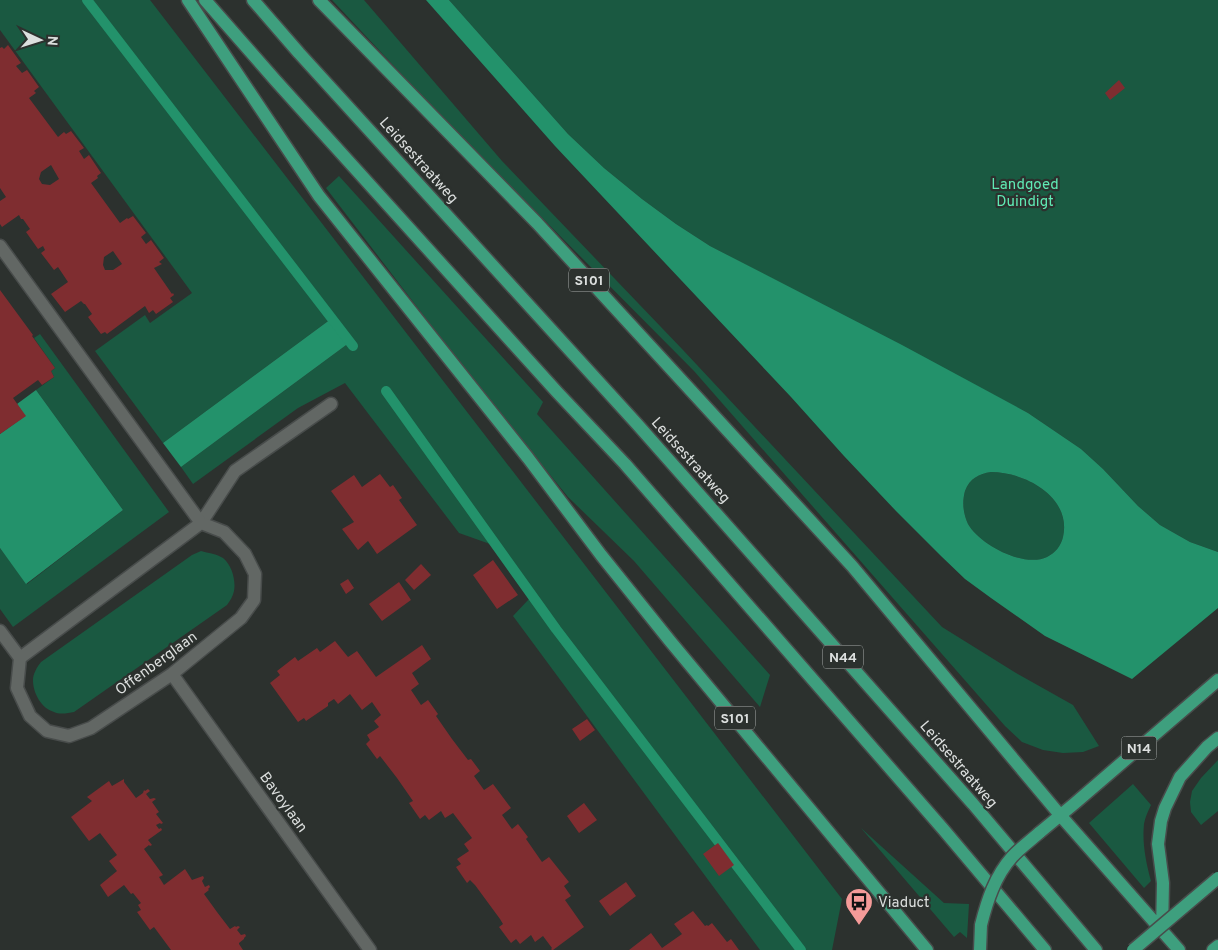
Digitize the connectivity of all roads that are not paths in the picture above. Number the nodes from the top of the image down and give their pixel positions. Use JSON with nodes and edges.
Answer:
{"nodes":[{"id":1,"x":188,"y":0,"type":"edge"},
{"id":2,"x":205,"y":0,"type":"edge"},
{"id":3,"x":253,"y":0,"type":"edge"},
{"id":4,"x":319,"y":0,"type":"edge"},
{"id":5,"x":0,"y":246,"type":"edge"},
{"id":6,"x":332,"y":404,"type":"dead end"},
{"id":7,"x":201,"y":523,"type":"junction"},
{"id":8,"x":0,"y":631,"type":"edge"},
{"id":9,"x":20,"y":658,"type":"junction"},
{"id":10,"x":172,"y":674,"type":"junction"},
{"id":11,"x":1218,"y":680,"type":"edge"},
{"id":12,"x":1218,"y":738,"type":"edge"},
{"id":13,"x":1060,"y":815,"type":"junction"},
{"id":14,"x":1218,"y":878,"type":"edge"},
{"id":15,"x":1162,"y":931,"type":"junction"},
{"id":16,"x":1218,"y":946,"type":"edge"},
{"id":17,"x":370,"y":950,"type":"edge"},
{"id":18,"x":927,"y":950,"type":"edge"},
{"id":19,"x":980,"y":950,"type":"edge"},
{"id":20,"x":1046,"y":950,"type":"edge"},
{"id":21,"x":1096,"y":950,"type":"edge"},
{"id":22,"x":1133,"y":950,"type":"edge"},
{"id":23,"x":1179,"y":950,"type":"edge"},
{"id":24,"x":1213,"y":950,"type":"edge"}],
"edges":[{"from":1,"to":18,"type":"main road","number":"S101"},
{"from":2,"to":20,"type":"main road","number":"N44"},
{"from":3,"to":21,"type":"main road","name":"Leidsestraatweg","number":"N44"},
{"from":4,"to":13,"type":"main road","number":"S101"},
{"from":5,"to":7,"type":"street"},
{"from":6,"to":7,"type":"street"},
{"from":7,"to":9,"type":"street"},
{"from":7,"to":10,"type":"street","name":"Offenberglaan"},
{"from":8,"to":9,"type":"street"},
{"from":9,"to":10,"type":"street","name":"Offenberglaan"},
{"from":10,"to":17,"type":"street","name":"Bavoylaan"},
{"from":11,"to":13,"type":"main road","number":"N14"},
{"from":12,"to":15,"type":"main road"},
{"from":13,"to":15,"type":"main road"},
{"from":13,"to":19,"type":"main road","number":"N14","bridge":true},
{"from":14,"to":22,"type":"main road","bridge":true},
{"from":15,"to":23,"type":"main road"},
{"from":16,"to":24,"type":"main road"}]}
